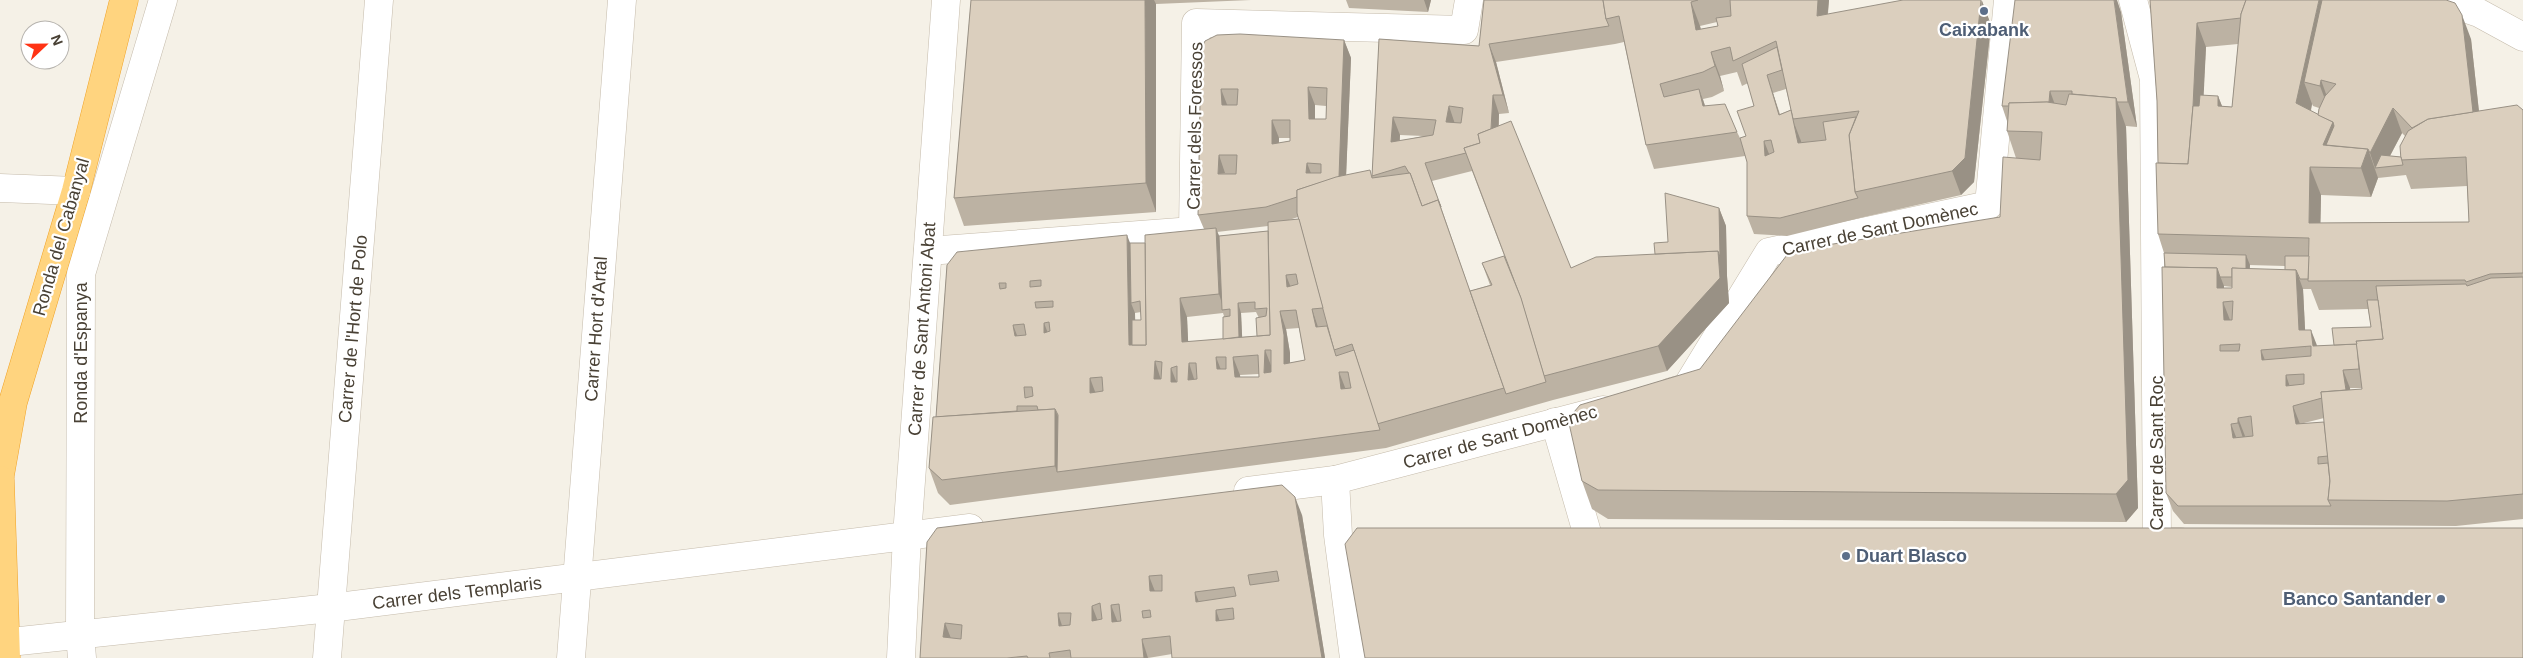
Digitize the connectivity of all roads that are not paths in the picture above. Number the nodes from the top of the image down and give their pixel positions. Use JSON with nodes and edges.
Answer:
{"nodes":[{"id":1,"x":124,"y":0,"type":"edge"},
{"id":2,"x":163,"y":0,"type":"edge"},
{"id":3,"x":380,"y":0,"type":"edge"},
{"id":4,"x":622,"y":0,"type":"edge"},
{"id":5,"x":946,"y":0,"type":"edge"},
{"id":6,"x":1468,"y":0,"type":"edge"},
{"id":7,"x":2008,"y":0,"type":"edge"},
{"id":8,"x":2133,"y":0,"type":"edge"},
{"id":9,"x":2441,"y":0,"type":"edge"},
{"id":10,"x":2523,"y":37,"type":"edge"},
{"id":11,"x":0,"y":188,"type":"edge"},
{"id":12,"x":76,"y":191,"type":"junction"},
{"id":13,"x":928,"y":252,"type":"junction"},
{"id":14,"x":1555,"y":422,"type":"junction"},
{"id":15,"x":1,"y":468,"type":"edge"},
{"id":16,"x":1335,"y":480,"type":"junction"},
{"id":17,"x":1228,"y":494,"type":"edge"},
{"id":18,"x":994,"y":525,"type":"edge"},
{"id":19,"x":907,"y":536,"type":"junction"},
{"id":20,"x":1620,"y":542,"type":"edge"},
{"id":21,"x":2127,"y":542,"type":"edge"},
{"id":22,"x":2157,"y":542,"type":"junction"},
{"id":23,"x":2206,"y":542,"type":"edge"},
{"id":24,"x":1542,"y":543,"type":"edge"},
{"id":25,"x":1590,"y":543,"type":"junction"},
{"id":26,"x":1340,"y":544,"type":"junction"},
{"id":27,"x":1369,"y":544,"type":"edge"},
{"id":28,"x":577,"y":578,"type":"junction"},
{"id":29,"x":330,"y":608,"type":"junction"},
{"id":30,"x":81,"y":646,"type":"edge"},
{"id":31,"x":4,"y":648,"type":"edge"},
{"id":32,"x":326,"y":658,"type":"edge"},
{"id":33,"x":571,"y":658,"type":"edge"},
{"id":34,"x":901,"y":658,"type":"edge"},
{"id":35,"x":1354,"y":658,"type":"edge"}],
"edges":[{"from":1,"to":12,"type":"highway","name":"Ronda del Cabanyal"},
{"from":2,"to":30,"type":"street","name":"Ronda d'Espanya"},
{"from":3,"to":29,"type":"street","name":"Carrer de l'Hort de Polo"},
{"from":4,"to":28,"type":"street","name":"Carrer Hort d'Artal"},
{"from":5,"to":13,"type":"street","name":"Carrer de Sant Antoni Abat"},
{"from":6,"to":13,"type":"street","name":"Carrer dels Foressos"},
{"from":7,"to":14,"type":"street","name":"Carrer de Sant Domènec"},
{"from":8,"to":22,"type":"street","name":"Carrer de Sant Roc"},
{"from":9,"to":10,"type":"street"},
{"from":11,"to":12,"type":"street"},
{"from":12,"to":15,"type":"highway","name":"Ronda del Cabanyal"},
{"from":13,"to":19,"type":"street","name":"Carrer de Sant Antoni Abat"},
{"from":14,"to":16,"type":"street","name":"Carrer de Sant Domènec"},
{"from":14,"to":25,"type":"street"},
{"from":15,"to":31,"type":"highway","name":"Ronda del Cabanyal"},
{"from":16,"to":17,"type":"street","name":"Carrer de Sant Domènec"},
{"from":16,"to":26,"type":"street"},
{"from":18,"to":19,"type":"street"},
{"from":19,"to":28,"type":"street","name":"Carrer dels Templaris"},
{"from":19,"to":34,"type":"street","name":"Carrer de Sant Antoni Abat"},
{"from":20,"to":25,"type":"street"},
{"from":21,"to":22,"type":"street"},
{"from":22,"to":23,"type":"street","name":"Carrer de Sant Roc"},
{"from":24,"to":25,"type":"street"},
{"from":26,"to":27,"type":"street"},
{"from":26,"to":35,"type":"street"},
{"from":28,"to":29,"type":"street","name":"Carrer dels Templaris"},
{"from":28,"to":33,"type":"street","name":"Carrer Hort d'Artal"},
{"from":29,"to":30,"type":"street","name":"Carrer dels Templaris"},
{"from":29,"to":32,"type":"street","name":"Carrer de l'Hort de Polo"},
{"from":30,"to":31,"type":"street","name":"Carrer dels Templaris"}]}
